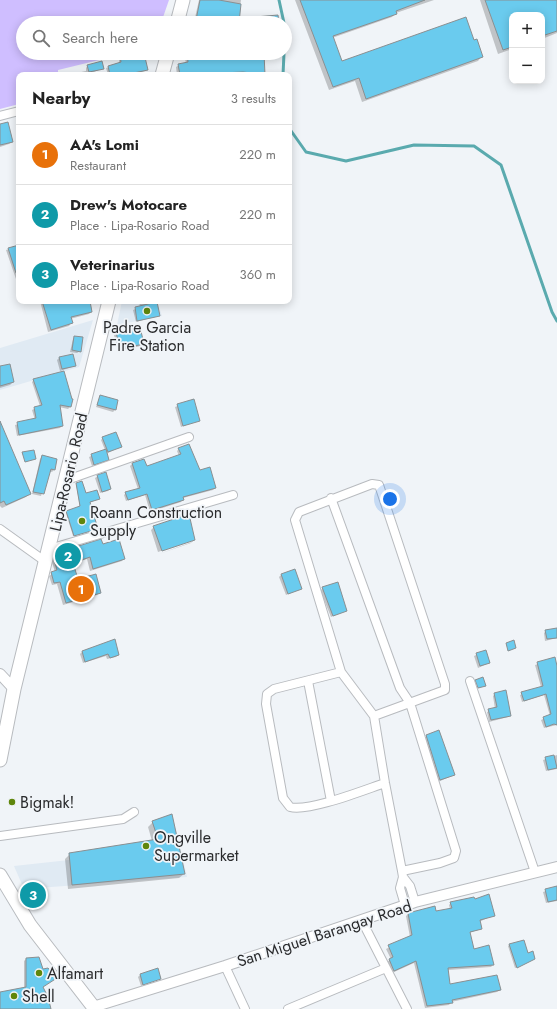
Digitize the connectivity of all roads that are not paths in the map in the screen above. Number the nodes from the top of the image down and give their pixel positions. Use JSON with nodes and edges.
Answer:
{"nodes":[{"id":1,"x":183,"y":0,"type":"edge"},
{"id":2,"x":179,"y":16,"type":"edge"},
{"id":3,"x":165,"y":60,"type":"edge"},
{"id":4,"x":161,"y":72,"type":"edge"},
{"id":5,"x":16,"y":112,"type":"edge"},
{"id":6,"x":0,"y":116,"type":"edge"},
{"id":7,"x":108,"y":304,"type":"edge"},
{"id":8,"x":189,"y":437,"type":"dead end"},
{"id":9,"x":66,"y":480,"type":"junction"},
{"id":10,"x":234,"y":495,"type":"dead end"},
{"id":11,"x":331,"y":498,"type":"junction"},
{"id":12,"x":0,"y":529,"type":"edge"},
{"id":13,"x":49,"y":549,"type":"junction"},
{"id":14,"x":46,"y":562,"type":"junction"},
{"id":15,"x":341,"y":672,"type":"junction"},
{"id":16,"x":0,"y":674,"type":"edge"},
{"id":17,"x":308,"y":681,"type":"junction"},
{"id":18,"x":470,"y":681,"type":"dead end"},
{"id":19,"x":14,"y":689,"type":"junction"},
{"id":20,"x":410,"y":703,"type":"junction"},
{"id":21,"x":374,"y":716,"type":"junction"},
{"id":22,"x":2,"y":733,"type":"edge"},
{"id":23,"x":0,"y":760,"type":"edge"},
{"id":24,"x":385,"y":784,"type":"junction"},
{"id":25,"x":331,"y":801,"type":"junction"},
{"id":26,"x":134,"y":812,"type":"dead end"},
{"id":27,"x":0,"y":836,"type":"edge"},
{"id":28,"x":557,"y":867,"type":"edge"},
{"id":29,"x":535,"y":872,"type":"junction"},
{"id":30,"x":403,"y":874,"type":"junction"},
{"id":31,"x":0,"y":875,"type":"edge"},
{"id":32,"x":410,"y":904,"type":"junction"},
{"id":33,"x":362,"y":921,"type":"junction"},
{"id":34,"x":225,"y":966,"type":"junction"},
{"id":35,"x":386,"y":968,"type":"junction"},
{"id":36,"x":91,"y":1008,"type":"edge"},
{"id":37,"x":245,"y":1009,"type":"edge"},
{"id":38,"x":288,"y":1009,"type":"edge"},
{"id":39,"x":407,"y":1009,"type":"edge"}],
"edges":[{"from":1,"to":2,"type":"main road"},
{"from":3,"to":4,"type":"main road"},
{"from":5,"to":6,"type":"street"},
{"from":7,"to":9,"type":"main road","name":"Lipa-Rosario Road"},
{"from":8,"to":9,"type":"street"},
{"from":9,"to":13,"type":"main road","name":"Lipa-Rosario Road"},
{"from":10,"to":13,"type":"street"},
{"from":11,"to":15,"type":"street"},
{"from":11,"to":20,"type":"street"},
{"from":11,"to":20,"type":"street"},
{"from":12,"to":14,"type":"street"},
{"from":13,"to":14,"type":"main road","name":"Lipa-Rosario Road"},
{"from":14,"to":19,"type":"main road","name":"Lipa-Rosario Road"},
{"from":15,"to":17,"type":"street"},
{"from":15,"to":21,"type":"street"},
{"from":16,"to":19,"type":"street"},
{"from":17,"to":25,"type":"street"},
{"from":17,"to":25,"type":"street"},
{"from":18,"to":29,"type":"street"},
{"from":19,"to":22,"type":"main road","name":"Lipa-Rosario Road"},
{"from":20,"to":21,"type":"street"},
{"from":20,"to":30,"type":"street"},
{"from":21,"to":24,"type":"street"},
{"from":22,"to":23,"type":"main road","name":"Lipa-Rosario Road"},
{"from":24,"to":25,"type":"street"},
{"from":24,"to":30,"type":"street"},
{"from":26,"to":27,"type":"street"},
{"from":28,"to":29,"type":"street","name":"San Miguel Barangay Road"},
{"from":29,"to":32,"type":"street","name":"San Miguel Barangay Road"},
{"from":30,"to":32,"type":"street"},
{"from":31,"to":36,"type":"main road"},
{"from":32,"to":33,"type":"street","name":"San Miguel Barangay Road"},
{"from":33,"to":34,"type":"street","name":"San Miguel Barangay Road"},
{"from":33,"to":35,"type":"street"},
{"from":34,"to":36,"type":"street","name":"San Miguel Barangay Road"},
{"from":34,"to":37,"type":"street"},
{"from":35,"to":38,"type":"street"},
{"from":35,"to":39,"type":"street"}]}
